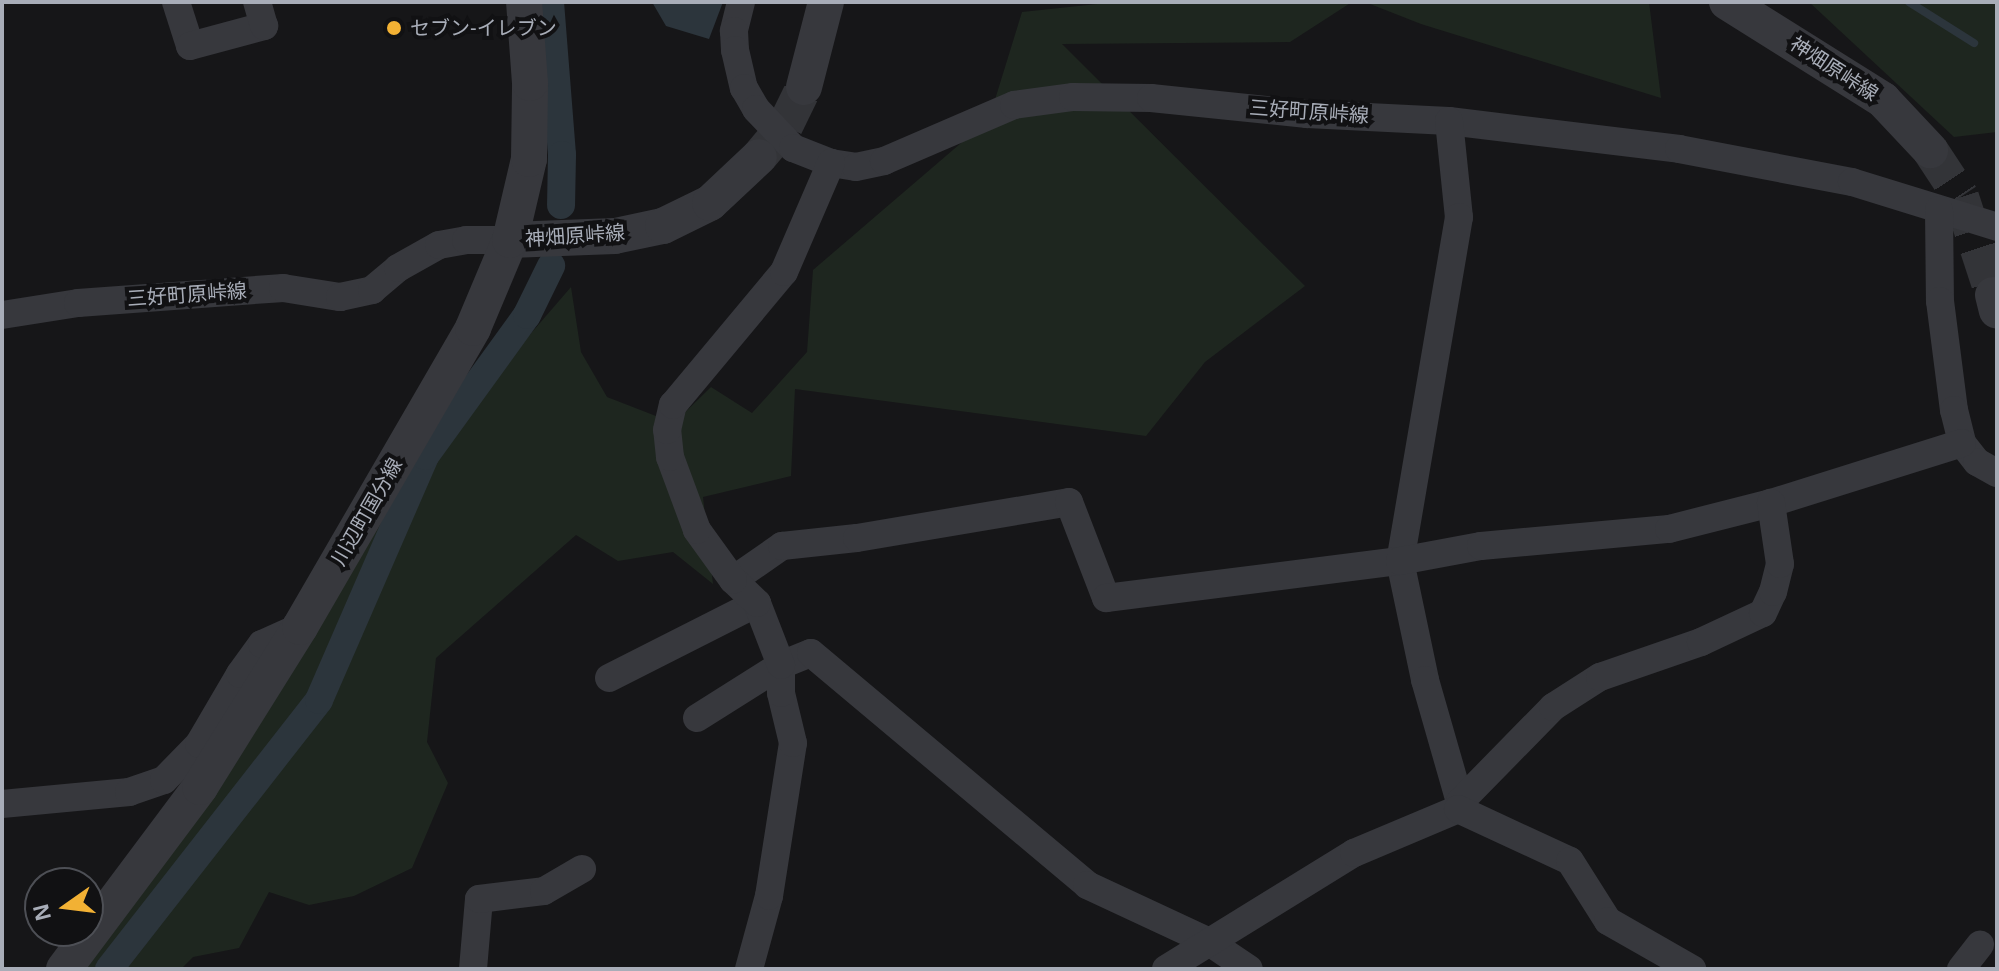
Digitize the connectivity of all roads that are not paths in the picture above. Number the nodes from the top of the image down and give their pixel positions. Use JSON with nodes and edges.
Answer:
{"nodes":[{"id":1,"x":176,"y":2,"type":"edge"},
{"id":2,"x":257,"y":2,"type":"edge"},
{"id":3,"x":524,"y":2,"type":"edge"},
{"id":4,"x":741,"y":2,"type":"edge"},
{"id":5,"x":826,"y":2,"type":"edge"},
{"id":6,"x":1727,"y":2,"type":"edge"},
{"id":7,"x":804,"y":87,"type":"tunnel mouth"},
{"id":8,"x":1449,"y":121,"type":"junction"},
{"id":9,"x":1930,"y":150,"type":"tunnel mouth"},
{"id":10,"x":759,"y":157,"type":"tunnel mouth"},
{"id":11,"x":831,"y":163,"type":"junction"},
{"id":12,"x":1939,"y":210,"type":"junction"},
{"id":13,"x":1997,"y":227,"type":"edge"},
{"id":14,"x":510,"y":240,"type":"junction"},
{"id":15,"x":2,"y":315,"type":"edge"},
{"id":16,"x":1962,"y":443,"type":"junction"},
{"id":17,"x":1997,"y":473,"type":"edge"},
{"id":18,"x":1771,"y":503,"type":"junction"},
{"id":19,"x":1400,"y":561,"type":"junction"},
{"id":20,"x":733,"y":580,"type":"junction"},
{"id":21,"x":757,"y":603,"type":"junction"},
{"id":22,"x":300,"y":627,"type":"junction"},
{"id":23,"x":781,"y":665,"type":"junction"},
{"id":24,"x":609,"y":678,"type":"dead end"},
{"id":25,"x":697,"y":718,"type":"dead end"},
{"id":26,"x":2,"y":804,"type":"edge"},
{"id":27,"x":1459,"y":806,"type":"junction"},
{"id":28,"x":582,"y":869,"type":"dead end"},
{"id":29,"x":1209,"y":942,"type":"junction"},
{"id":30,"x":1980,"y":945,"type":"dead end"},
{"id":31,"x":64,"y":969,"type":"edge"},
{"id":32,"x":473,"y":969,"type":"edge"},
{"id":33,"x":749,"y":969,"type":"edge"},
{"id":34,"x":1166,"y":969,"type":"edge"},
{"id":35,"x":1249,"y":969,"type":"edge"},
{"id":36,"x":1692,"y":969,"type":"edge"},
{"id":37,"x":1961,"y":969,"type":"edge"}],
"edges":[{"from":1,"to":2,"type":"street"},
{"from":3,"to":14,"type":"street","name":"川辺町国分線"},
{"from":4,"to":11,"type":"street","name":"三好町原峠線"},
{"from":5,"to":7,"type":"street"},
{"from":6,"to":9,"type":"street","name":"神畑原峠線"},
{"from":8,"to":11,"type":"street","name":"三好町原峠線"},
{"from":8,"to":12,"type":"street","name":"三好町原峠線"},
{"from":8,"to":19,"type":"street"},
{"from":10,"to":14,"type":"street","name":"神畑原峠線"},
{"from":11,"to":20,"type":"street"},
{"from":12,"to":13,"type":"street","name":"三好町原峠線"},
{"from":12,"to":16,"type":"street"},
{"from":14,"to":15,"type":"street","name":"三好町原峠線"},
{"from":14,"to":22,"type":"street","name":"川辺町国分線"},
{"from":16,"to":17,"type":"street"},
{"from":16,"to":18,"type":"street"},
{"from":18,"to":19,"type":"street"},
{"from":18,"to":27,"type":"street"},
{"from":19,"to":20,"type":"street"},
{"from":19,"to":27,"type":"street"},
{"from":20,"to":21,"type":"street"},
{"from":21,"to":23,"type":"street"},
{"from":21,"to":24,"type":"street"},
{"from":22,"to":26,"type":"street"},
{"from":22,"to":31,"type":"street","name":"川辺町国分線"},
{"from":23,"to":25,"type":"street"},
{"from":23,"to":29,"type":"street"},
{"from":23,"to":33,"type":"street"},
{"from":27,"to":29,"type":"street"},
{"from":27,"to":36,"type":"street"},
{"from":28,"to":32,"type":"street"},
{"from":29,"to":34,"type":"street"},
{"from":29,"to":35,"type":"street"},
{"from":30,"to":37,"type":"street"}]}
